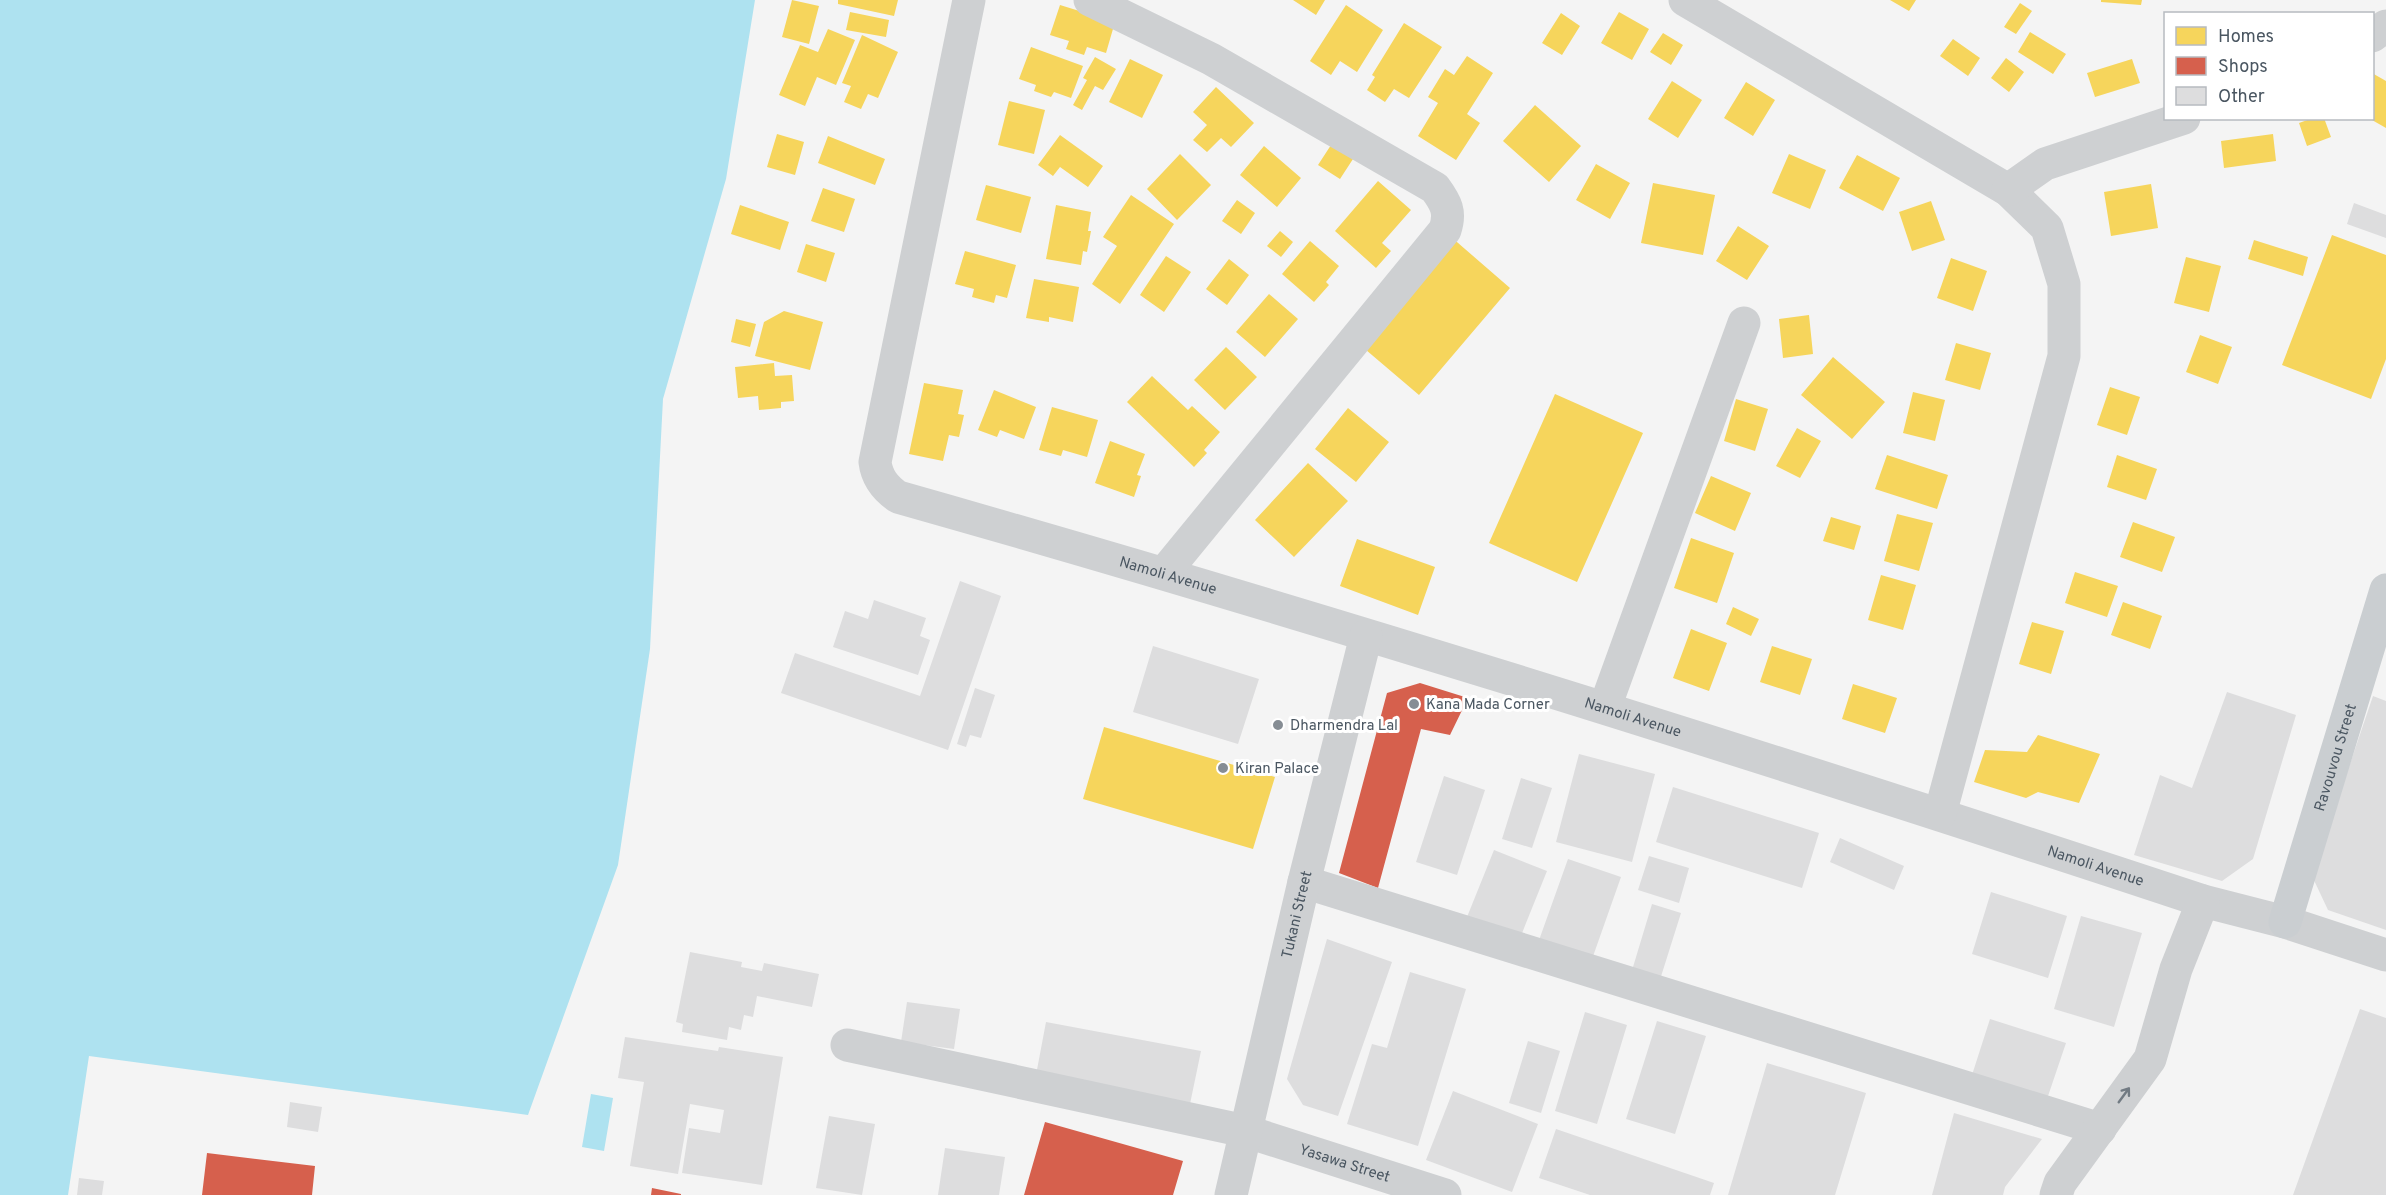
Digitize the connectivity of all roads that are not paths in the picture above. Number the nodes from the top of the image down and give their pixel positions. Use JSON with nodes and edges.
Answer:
{"nodes":[{"id":1,"x":969,"y":0,"type":"edge"},
{"id":2,"x":1090,"y":0,"type":"edge"},
{"id":3,"x":1685,"y":0,"type":"edge"},
{"id":4,"x":2386,"y":26,"type":"edge"},
{"id":5,"x":2374,"y":35,"type":"edge"},
{"id":6,"x":2178,"y":120,"type":"edge"},
{"id":7,"x":2008,"y":190,"type":"junction"},
{"id":8,"x":1744,"y":323,"type":"dead end"},
{"id":9,"x":1164,"y":573,"type":"junction"},
{"id":10,"x":2386,"y":590,"type":"edge"},
{"id":11,"x":1366,"y":636,"type":"junction"},
{"id":12,"x":1605,"y":707,"type":"junction"},
{"id":13,"x":1940,"y":814,"type":"junction"},
{"id":14,"x":1304,"y":882,"type":"junction"},
{"id":15,"x":2203,"y":901,"type":"junction"},
{"id":16,"x":2285,"y":922,"type":"junction"},
{"id":17,"x":2386,"y":955,"type":"edge"},
{"id":18,"x":847,"y":1045,"type":"dead end"},
{"id":19,"x":2100,"y":1129,"type":"junction"},
{"id":20,"x":1245,"y":1131,"type":"junction"},
{"id":21,"x":1231,"y":1195,"type":"edge"},
{"id":22,"x":1445,"y":1195,"type":"edge"},
{"id":23,"x":2056,"y":1195,"type":"edge"}],
"edges":[{"from":1,"to":9,"type":"street","name":"Namoli Avenue"},
{"from":2,"to":9,"type":"street"},
{"from":3,"to":7,"type":"street"},
{"from":4,"to":5,"type":"street"},
{"from":6,"to":7,"type":"street"},
{"from":7,"to":13,"type":"street"},
{"from":8,"to":12,"type":"street"},
{"from":9,"to":11,"type":"street","name":"Namoli Avenue"},
{"from":10,"to":16,"type":"main road","name":"Ravouvou Street"},
{"from":11,"to":12,"type":"street","name":"Namoli Avenue"},
{"from":11,"to":14,"type":"street","name":"Tukani Street"},
{"from":12,"to":13,"type":"street","name":"Namoli Avenue"},
{"from":13,"to":15,"type":"street","name":"Namoli Avenue"},
{"from":14,"to":19,"type":"street"},
{"from":14,"to":20,"type":"street","name":"Tukani Street"},
{"from":15,"to":16,"type":"street","name":"Namoli Avenue"},
{"from":19,"to":15,"type":"street","one_way":true},
{"from":16,"to":17,"type":"street","name":"Namoli Avenue"},
{"from":18,"to":20,"type":"street","name":"Yasawa Street"},
{"from":19,"to":23,"type":"street"},
{"from":20,"to":21,"type":"street","name":"Tukani Street"},
{"from":20,"to":22,"type":"street","name":"Yasawa Street"}]}
